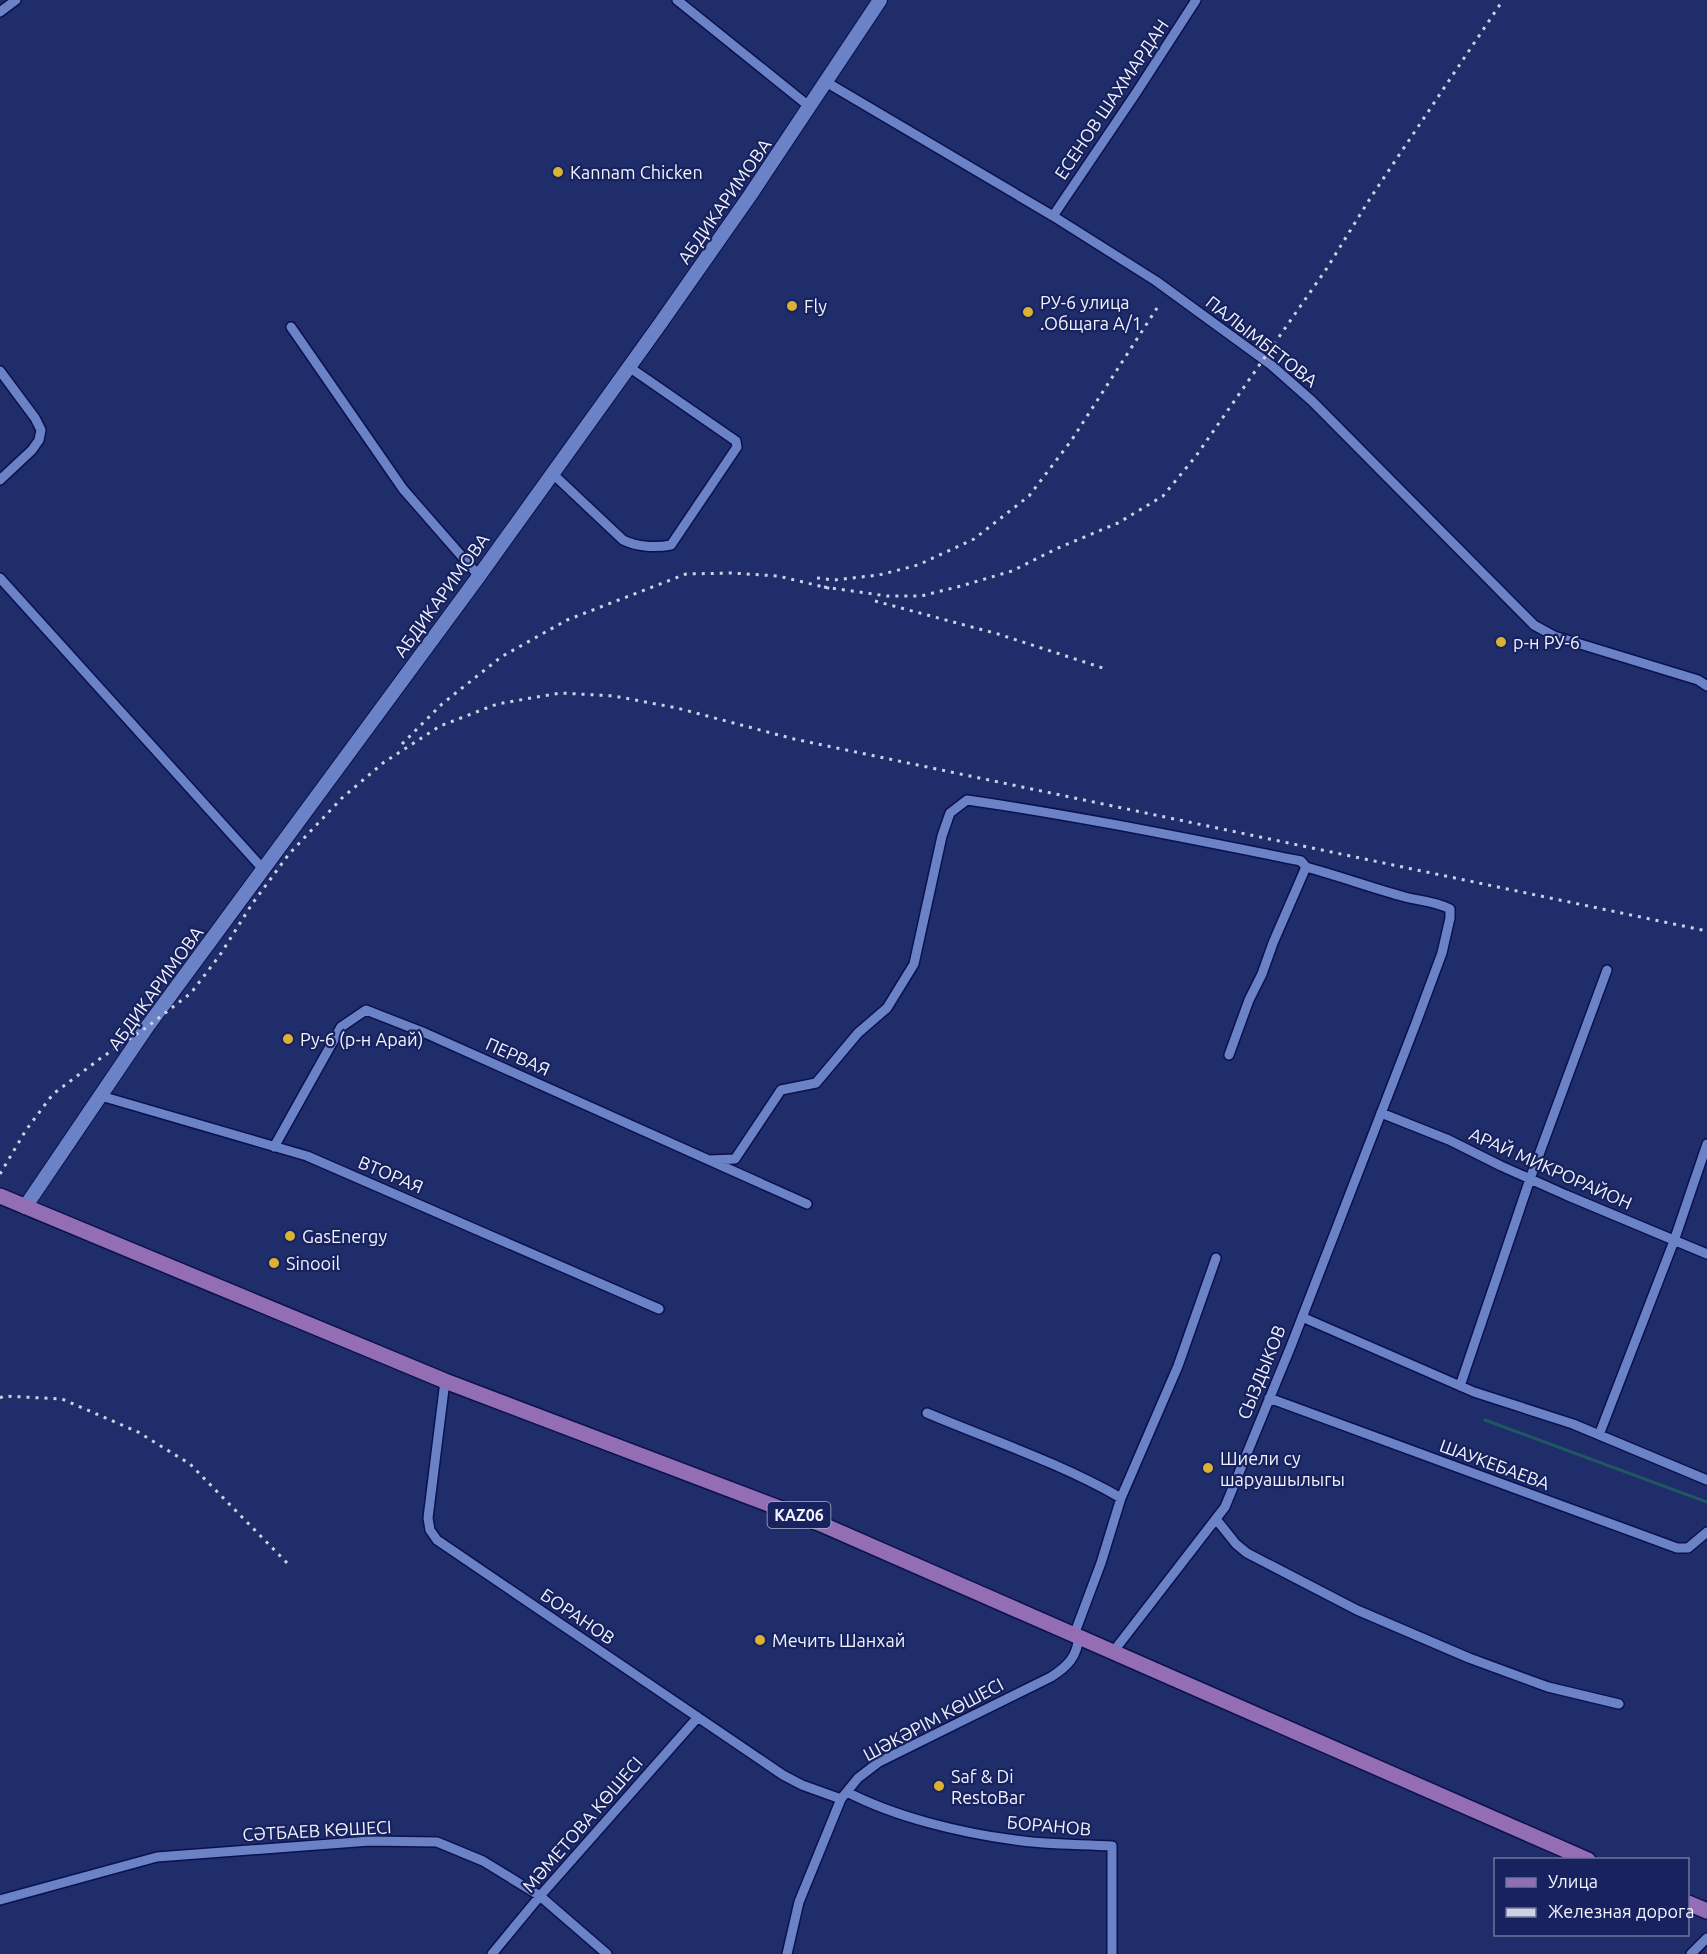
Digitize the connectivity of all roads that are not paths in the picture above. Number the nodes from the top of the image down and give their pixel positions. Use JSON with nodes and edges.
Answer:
{"nodes":[{"id":1,"x":16,"y":0,"type":"edge"},
{"id":2,"x":677,"y":0,"type":"edge"},
{"id":3,"x":880,"y":0,"type":"edge"},
{"id":4,"x":1196,"y":0,"type":"edge"},
{"id":5,"x":0,"y":12,"type":"edge"},
{"id":6,"x":826,"y":82,"type":"junction"},
{"id":7,"x":810,"y":107,"type":"junction"},
{"id":8,"x":1053,"y":216,"type":"junction"},
{"id":9,"x":291,"y":327,"type":"dead end"},
{"id":10,"x":629,"y":367,"type":"junction"},
{"id":11,"x":0,"y":371,"type":"edge"},
{"id":12,"x":553,"y":474,"type":"junction"},
{"id":13,"x":0,"y":480,"type":"edge"},
{"id":14,"x":479,"y":576,"type":"junction"},
{"id":15,"x":0,"y":578,"type":"edge"},
{"id":16,"x":1707,"y":686,"type":"edge"},
{"id":17,"x":1306,"y":867,"type":"junction"},
{"id":18,"x":263,"y":869,"type":"junction"},
{"id":19,"x":1607,"y":969,"type":"dead end"},
{"id":20,"x":1229,"y":1055,"type":"dead end"},
{"id":21,"x":101,"y":1096,"type":"junction"},
{"id":22,"x":1381,"y":1113,"type":"junction"},
{"id":23,"x":1707,"y":1144,"type":"edge"},
{"id":24,"x":274,"y":1148,"type":"junction"},
{"id":25,"x":709,"y":1160,"type":"junction"},
{"id":26,"x":1530,"y":1179,"type":"junction"},
{"id":27,"x":0,"y":1196,"type":"edge"},
{"id":28,"x":807,"y":1204,"type":"dead end"},
{"id":29,"x":25,"y":1207,"type":"junction"},
{"id":30,"x":1674,"y":1241,"type":"junction"},
{"id":31,"x":1707,"y":1254,"type":"edge"},
{"id":32,"x":1216,"y":1258,"type":"dead end"},
{"id":33,"x":659,"y":1309,"type":"dead end"},
{"id":34,"x":1302,"y":1317,"type":"junction"},
{"id":35,"x":445,"y":1381,"type":"junction"},
{"id":36,"x":1460,"y":1386,"type":"junction"},
{"id":37,"x":1269,"y":1398,"type":"junction"},
{"id":38,"x":927,"y":1413,"type":"dead end"},
{"id":39,"x":1599,"y":1434,"type":"junction"},
{"id":40,"x":1707,"y":1480,"type":"edge"},
{"id":41,"x":1121,"y":1498,"type":"junction"},
{"id":42,"x":1216,"y":1519,"type":"junction"},
{"id":43,"x":1707,"y":1533,"type":"edge"},
{"id":44,"x":1077,"y":1636,"type":"junction"},
{"id":45,"x":1113,"y":1652,"type":"junction"},
{"id":46,"x":1619,"y":1704,"type":"dead end"},
{"id":47,"x":698,"y":1717,"type":"junction"},
{"id":48,"x":844,"y":1796,"type":"junction"},
{"id":49,"x":1583,"y":1858,"type":"edge"},
{"id":50,"x":540,"y":1896,"type":"junction"},
{"id":51,"x":0,"y":1900,"type":"edge"},
{"id":52,"x":1689,"y":1903,"type":"edge"},
{"id":53,"x":1707,"y":1911,"type":"edge"},
{"id":54,"x":1707,"y":1938,"type":"edge"},
{"id":55,"x":492,"y":1954,"type":"edge"},
{"id":56,"x":607,"y":1954,"type":"edge"},
{"id":57,"x":787,"y":1954,"type":"edge"},
{"id":58,"x":1112,"y":1954,"type":"edge"},
{"id":59,"x":1691,"y":1954,"type":"edge"}],
"edges":[{"from":1,"to":5,"type":"street"},
{"from":2,"to":7,"type":"street"},
{"from":3,"to":6,"type":"main road","name":"АБДИКАРИМОВА"},
{"from":4,"to":8,"type":"street","name":"ЕСЕНОВ ШАХМАРДАН"},
{"from":6,"to":7,"type":"main road","name":"АБДИКАРИМОВА"},
{"from":6,"to":8,"type":"street","name":"ПАЛЫМБЕТОВА"},
{"from":7,"to":10,"type":"main road","name":"АБДИКАРИМОВА"},
{"from":8,"to":16,"type":"street","name":"ПАЛЫМБЕТОВА"},
{"from":9,"to":14,"type":"street"},
{"from":10,"to":12,"type":"main road","name":"АБДИКАРИМОВА"},
{"from":10,"to":12,"type":"street"},
{"from":11,"to":13,"type":"street"},
{"from":12,"to":14,"type":"main road","name":"АБДИКАРИМОВА"},
{"from":14,"to":18,"type":"main road","name":"АБДИКАРИМОВА"},
{"from":15,"to":18,"type":"street"},
{"from":17,"to":20,"type":"street"},
{"from":17,"to":22,"type":"street","name":"СЫЗДЫКОВ"},
{"from":17,"to":25,"type":"street"},
{"from":18,"to":21,"type":"main road","name":"АБДИКАРИМОВА"},
{"from":19,"to":26,"type":"street"},
{"from":21,"to":24,"type":"street","name":"ВТОРАЯ"},
{"from":21,"to":29,"type":"main road","name":"АБДИКАРИМОВА"},
{"from":22,"to":26,"type":"street","name":"АРАЙ МИКРОРАЙОН"},
{"from":22,"to":34,"type":"street","name":"СЫЗДЫКОВ"},
{"from":23,"to":30,"type":"street"},
{"from":24,"to":25,"type":"street","name":"ПЕРВАЯ"},
{"from":24,"to":33,"type":"street","name":"ВТОРАЯ"},
{"from":25,"to":28,"type":"street","name":"ПЕРВАЯ"},
{"from":26,"to":30,"type":"street","name":"АРАЙ МИКРОРАЙОН"},
{"from":26,"to":36,"type":"street"},
{"from":27,"to":29,"type":"main road","number":"KАZ06"},
{"from":29,"to":35,"type":"main road","number":"KАZ06"},
{"from":30,"to":31,"type":"street","name":"АРАЙ МИКРОРАЙОН"},
{"from":30,"to":39,"type":"street"},
{"from":32,"to":41,"type":"street","name":"ШӘКӘРІМ КӨШЕСІ"},
{"from":34,"to":36,"type":"street"},
{"from":34,"to":37,"type":"street","name":"СЫЗДЫКОВ"},
{"from":35,"to":44,"type":"main road","number":"KАZ06"},
{"from":35,"to":47,"type":"street","name":"БОРАНОВ"},
{"from":36,"to":39,"type":"street"},
{"from":37,"to":42,"type":"street","name":"СЫЗДЫКОВ"},
{"from":37,"to":43,"type":"street","name":"ШАУКЕБАЕВА"},
{"from":38,"to":41,"type":"street"},
{"from":39,"to":40,"type":"street"},
{"from":41,"to":44,"type":"street","name":"ШӘКӘРІМ КӨШЕСІ"},
{"from":42,"to":45,"type":"street","name":"СЫЗДЫКОВ"},
{"from":42,"to":46,"type":"street"},
{"from":44,"to":45,"type":"main road","number":"KАZ06"},
{"from":44,"to":48,"type":"street","name":"ШӘКӘРІМ КӨШЕСІ"},
{"from":45,"to":49,"type":"main road","number":"KАZ06"},
{"from":47,"to":48,"type":"street","name":"БОРАНОВ"},
{"from":47,"to":50,"type":"street","name":"МӘМЕТОВА КӨШЕСІ"},
{"from":48,"to":57,"type":"street","name":"ШӘКӘРІМ КӨШЕСІ"},
{"from":48,"to":58,"type":"street","name":"БОРАНОВ"},
{"from":50,"to":51,"type":"street","name":"СӘТБАЕВ КӨШЕСІ"},
{"from":50,"to":55,"type":"street","name":"МӘМЕТОВА КӨШЕСІ"},
{"from":50,"to":56,"type":"street","name":"СӘТБАЕВ КӨШЕСІ"},
{"from":52,"to":53,"type":"main road"},
{"from":54,"to":59,"type":"street"}]}
